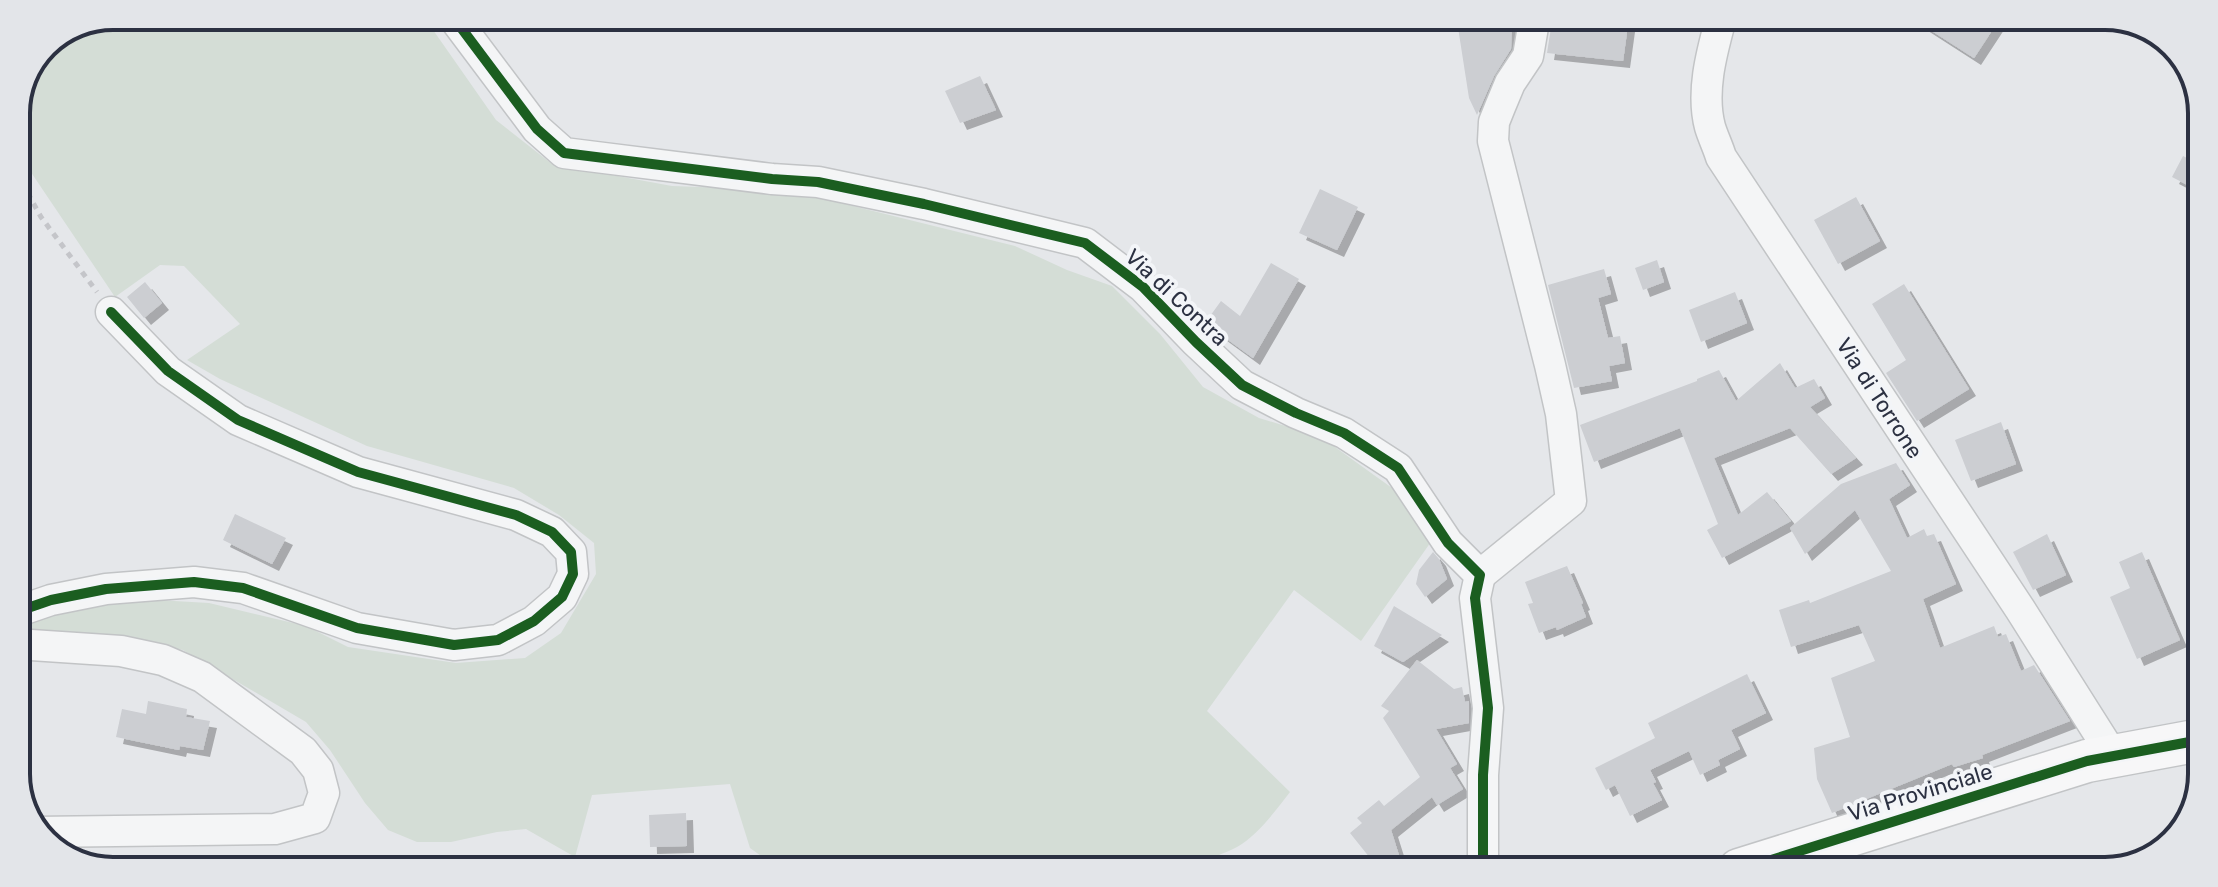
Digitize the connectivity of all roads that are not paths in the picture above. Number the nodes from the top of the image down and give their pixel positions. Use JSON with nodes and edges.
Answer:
{"nodes":[{"id":1,"x":463,"y":30,"type":"edge"},
{"id":2,"x":1532,"y":30,"type":"edge"},
{"id":3,"x":1718,"y":30,"type":"edge"},
{"id":4,"x":111,"y":312,"type":"road end"},
{"id":5,"x":1480,"y":575,"type":"junction"},
{"id":6,"x":30,"y":607,"type":"edge"},
{"id":7,"x":30,"y":645,"type":"edge"},
{"id":8,"x":2188,"y":742,"type":"edge"},
{"id":9,"x":2113,"y":756,"type":"junction"},
{"id":10,"x":53,"y":832,"type":"edge"},
{"id":11,"x":1483,"y":857,"type":"edge"},
{"id":12,"x":1781,"y":857,"type":"edge"}],
"edges":[{"from":1,"to":5,"type":"street","name":"Via di Contra"},
{"from":2,"to":5,"type":"street"},
{"from":3,"to":9,"type":"street","name":"Via di Torrone"},
{"from":4,"to":6,"type":"street"},
{"from":5,"to":11,"type":"street"},
{"from":7,"to":10,"type":"street"},
{"from":8,"to":9,"type":"street","name":"Via Provinciale"},
{"from":9,"to":12,"type":"street","name":"Via Provinciale"}]}
